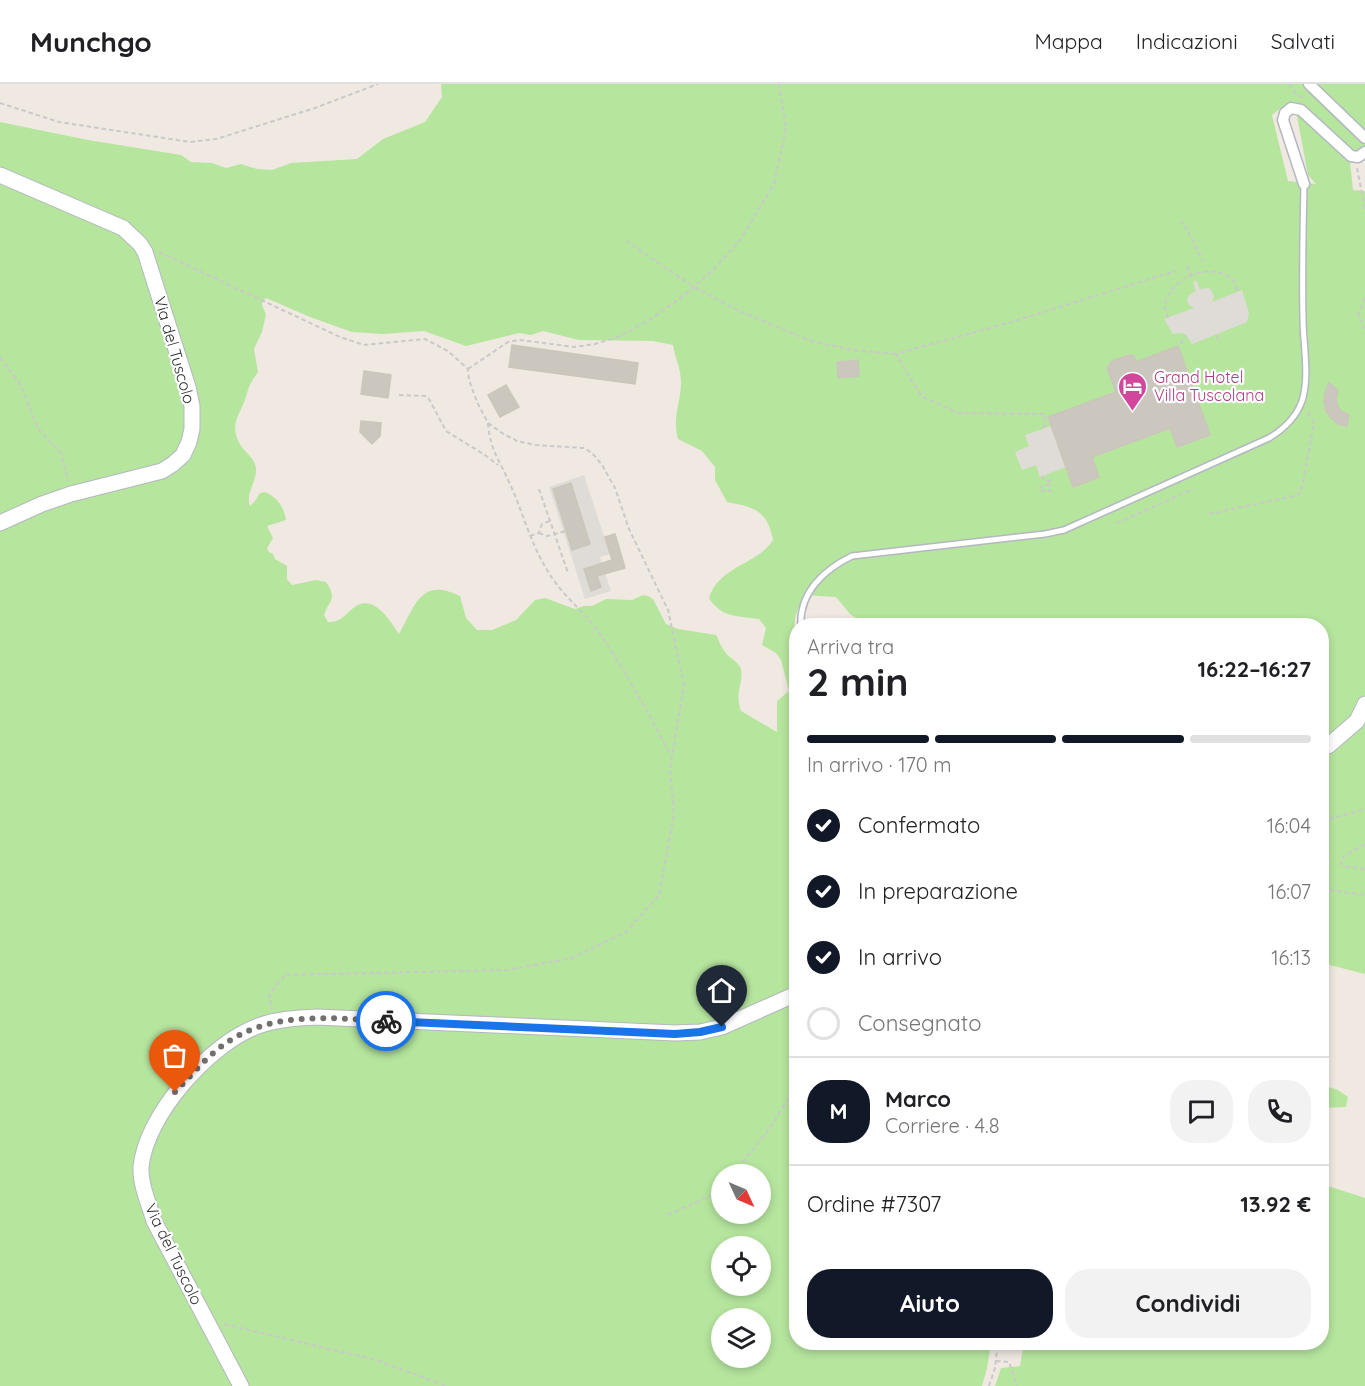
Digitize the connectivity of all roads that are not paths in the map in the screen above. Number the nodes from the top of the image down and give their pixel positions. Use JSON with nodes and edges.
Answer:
{"nodes":[{"id":1,"x":1309,"y":84,"type":"edge"},
{"id":2,"x":1365,"y":138,"type":"edge"},
{"id":3,"x":1365,"y":152,"type":"edge"},
{"id":4,"x":0,"y":175,"type":"edge"},
{"id":5,"x":1304,"y":184,"type":"joint"},
{"id":6,"x":0,"y":523,"type":"edge"},
{"id":7,"x":802,"y":618,"type":"edge"},
{"id":8,"x":1365,"y":704,"type":"edge"},
{"id":9,"x":1329,"y":745,"type":"edge"},
{"id":10,"x":789,"y":997,"type":"edge"},
{"id":11,"x":241,"y":1386,"type":"edge"}],
"edges":[{"from":1,"to":2,"type":"street"},
{"from":3,"to":5,"type":"street"},
{"from":4,"to":6,"type":"street","name":"Via del Tuscolo"},
{"from":5,"to":7,"type":"lane"},
{"from":8,"to":9,"type":"street"},
{"from":10,"to":11,"type":"street","name":"Via del Tuscolo"}]}
